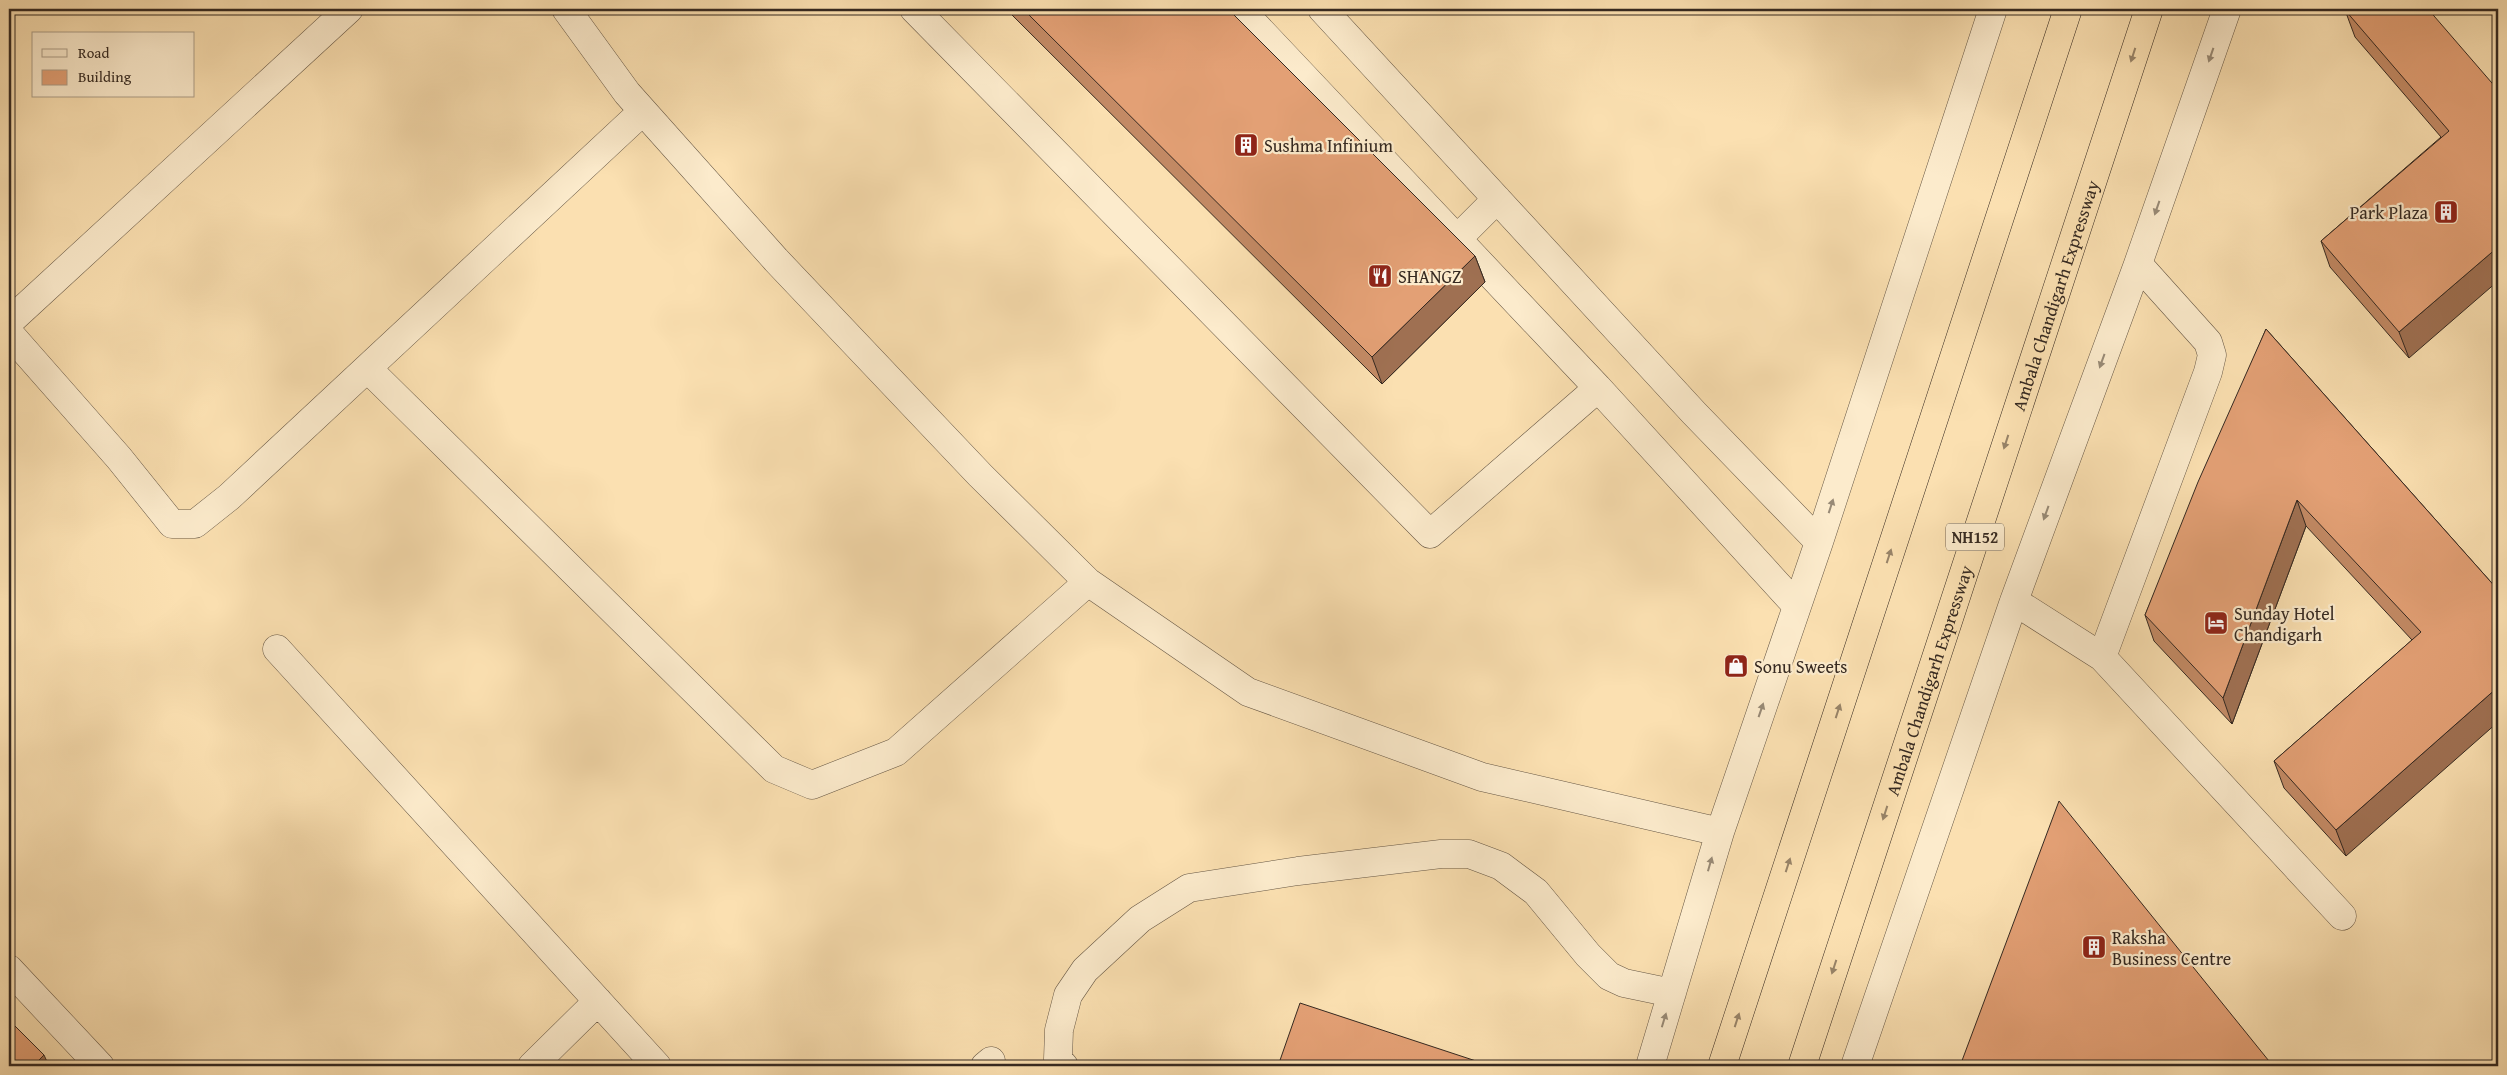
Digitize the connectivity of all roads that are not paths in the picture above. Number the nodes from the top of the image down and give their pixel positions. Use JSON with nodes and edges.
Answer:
{"nodes":[{"id":1,"x":349,"y":9,"type":"edge"},
{"id":2,"x":566,"y":9,"type":"edge"},
{"id":3,"x":914,"y":9,"type":"edge"},
{"id":4,"x":1240,"y":9,"type":"edge"},
{"id":5,"x":1322,"y":9,"type":"edge"},
{"id":6,"x":1993,"y":9,"type":"edge"},
{"id":7,"x":2068,"y":9,"type":"edge"},
{"id":8,"x":2149,"y":9,"type":"edge"},
{"id":9,"x":2227,"y":9,"type":"edge"},
{"id":10,"x":644,"y":111,"type":"junction"},
{"id":11,"x":1497,"y":199,"type":"junction"},
{"id":12,"x":1457,"y":239,"type":"junction"},
{"id":13,"x":2138,"y":264,"type":"junction"},
{"id":14,"x":9,"y":322,"type":"edge"},
{"id":15,"x":9,"y":333,"type":"edge"},
{"id":16,"x":368,"y":368,"type":"junction"},
{"id":17,"x":1598,"y":388,"type":"junction"},
{"id":18,"x":1819,"y":542,"type":"junction"},
{"id":19,"x":1088,"y":582,"type":"junction"},
{"id":20,"x":2014,"y":601,"type":"junction"},
{"id":21,"x":1797,"y":606,"type":"junction"},
{"id":22,"x":277,"y":649,"type":"dead end"},
{"id":23,"x":2102,"y":657,"type":"junction"},
{"id":24,"x":1720,"y":832,"type":"junction"},
{"id":25,"x":2342,"y":916,"type":"dead end"},
{"id":26,"x":9,"y":968,"type":"edge"},
{"id":27,"x":1672,"y":993,"type":"junction"},
{"id":28,"x":598,"y":1001,"type":"junction"},
{"id":29,"x":100,"y":1066,"type":"edge"},
{"id":30,"x":532,"y":1066,"type":"edge"},
{"id":31,"x":657,"y":1066,"type":"edge"},
{"id":32,"x":1064,"y":1066,"type":"edge"},
{"id":33,"x":1650,"y":1066,"type":"edge"},
{"id":34,"x":1722,"y":1066,"type":"edge"},
{"id":35,"x":1802,"y":1066,"type":"edge"},
{"id":36,"x":1855,"y":1066,"type":"edge"}],
"edges":[{"from":1,"to":14,"type":"street"},
{"from":2,"to":10,"type":"street"},
{"from":3,"to":17,"type":"street"},
{"from":4,"to":12,"type":"street"},
{"from":5,"to":11,"type":"street"},
{"from":18,"to":6,"type":"street","one_way":true},
{"from":34,"to":7,"type":"highway","one_way":true},
{"from":8,"to":35,"type":"highway","name":"Ambala Chandigarh Expressway","number":"NH152","one_way":true},
{"from":9,"to":13,"type":"street","one_way":true},
{"from":10,"to":16,"type":"street"},
{"from":10,"to":19,"type":"street"},
{"from":11,"to":12,"type":"street"},
{"from":11,"to":18,"type":"street"},
{"from":12,"to":17,"type":"street"},
{"from":13,"to":20,"type":"street","one_way":true},
{"from":13,"to":23,"type":"street"},
{"from":15,"to":16,"type":"street"},
{"from":16,"to":19,"type":"street"},
{"from":17,"to":21,"type":"street"},
{"from":18,"to":21,"type":"street"},
{"from":19,"to":24,"type":"street"},
{"from":20,"to":23,"type":"street"},
{"from":20,"to":36,"type":"street"},
{"from":24,"to":21,"type":"street","one_way":true},
{"from":22,"to":28,"type":"street"},
{"from":23,"to":25,"type":"street"},
{"from":27,"to":24,"type":"street","one_way":true},
{"from":26,"to":29,"type":"street"},
{"from":27,"to":32,"type":"street"},
{"from":33,"to":27,"type":"street","one_way":true},
{"from":28,"to":30,"type":"street"},
{"from":28,"to":31,"type":"street"}]}
